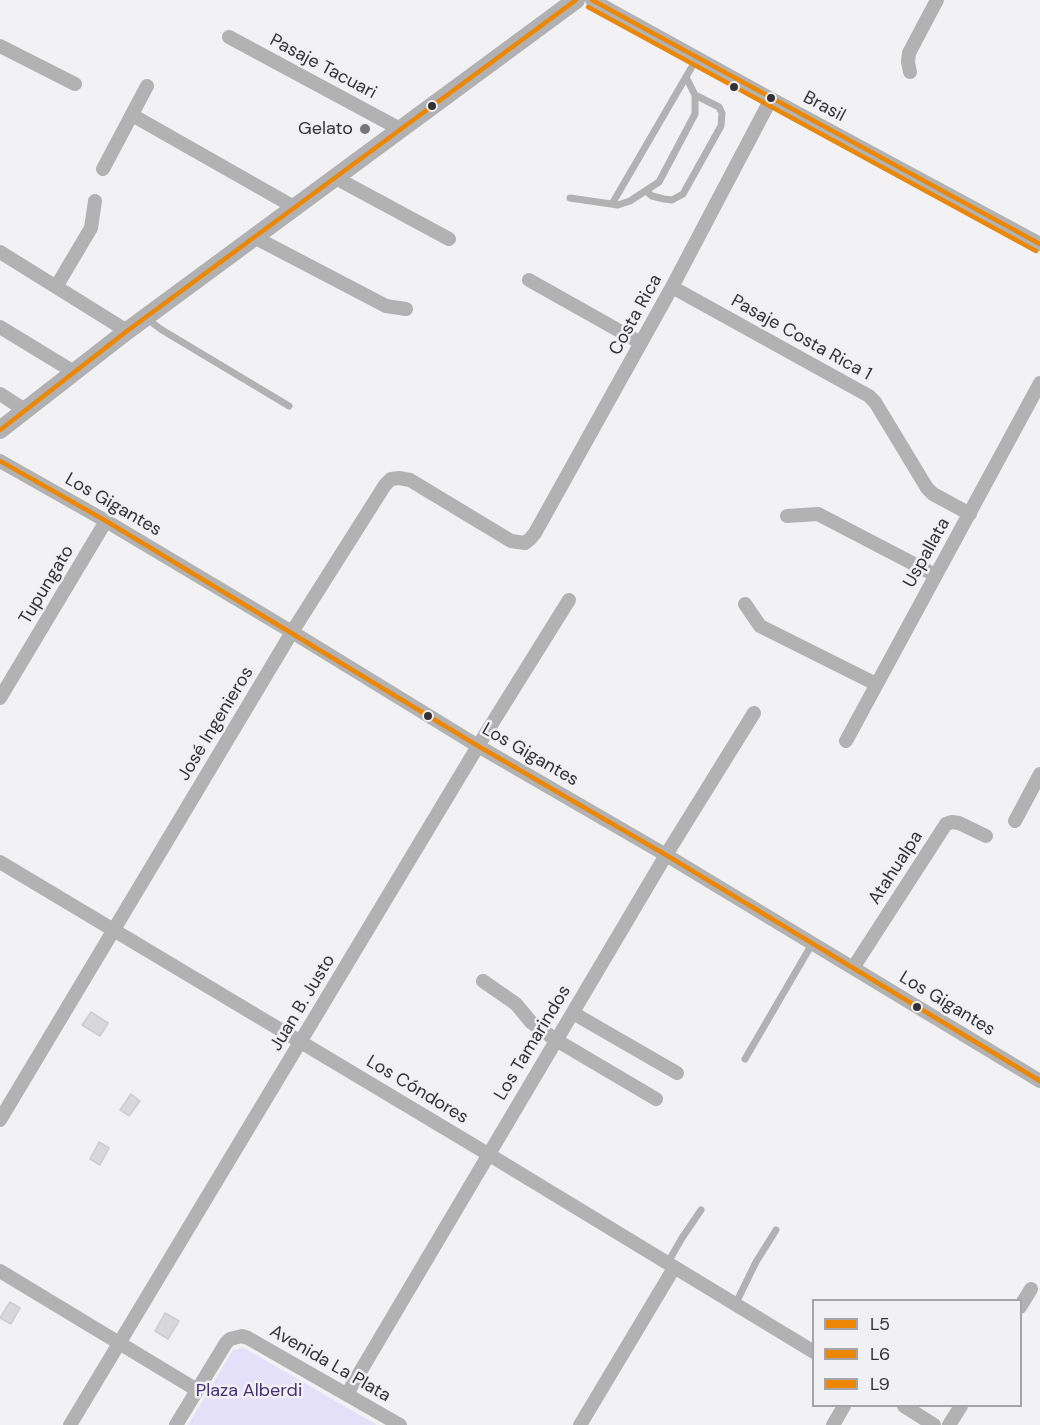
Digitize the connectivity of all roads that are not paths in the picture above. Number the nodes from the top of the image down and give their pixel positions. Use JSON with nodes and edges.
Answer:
{"nodes":[{"id":1,"x":576,"y":0,"type":"edge"},
{"id":2,"x":592,"y":0,"type":"edge"},
{"id":3,"x":937,"y":0,"type":"edge"},
{"id":4,"x":229,"y":37,"type":"dead end"},
{"id":5,"x":0,"y":46,"type":"edge"},
{"id":6,"x":697,"y":58,"type":"junction"},
{"id":7,"x":910,"y":72,"type":"dead end"},
{"id":8,"x":686,"y":76,"type":"junction"},
{"id":9,"x":75,"y":84,"type":"dead end"},
{"id":10,"x":147,"y":86,"type":"dead end"},
{"id":11,"x":695,"y":96,"type":"junction"},
{"id":12,"x":771,"y":99,"type":"junction"},
{"id":13,"x":132,"y":115,"type":"junction"},
{"id":14,"x":400,"y":129,"type":"junction"},
{"id":15,"x":103,"y":169,"type":"dead end"},
{"id":16,"x":334,"y":177,"type":"junction"},
{"id":17,"x":646,"y":191,"type":"junction"},
{"id":18,"x":570,"y":198,"type":"dead end"},
{"id":19,"x":94,"y":201,"type":"dead end"},
{"id":20,"x":612,"y":204,"type":"junction"},
{"id":21,"x":294,"y":207,"type":"junction"},
{"id":22,"x":254,"y":237,"type":"junction"},
{"id":23,"x":449,"y":239,"type":"dead end"},
{"id":24,"x":1040,"y":244,"type":"edge"},
{"id":25,"x":0,"y":252,"type":"edge"},
{"id":26,"x":529,"y":280,"type":"dead end"},
{"id":27,"x":56,"y":287,"type":"junction"},
{"id":28,"x":672,"y":287,"type":"junction"},
{"id":29,"x":406,"y":309,"type":"dead end"},
{"id":30,"x":145,"y":318,"type":"junction"},
{"id":31,"x":0,"y":327,"type":"edge"},
{"id":32,"x":127,"y":331,"type":"junction"},
{"id":33,"x":641,"y":343,"type":"junction"},
{"id":34,"x":74,"y":372,"type":"junction"},
{"id":35,"x":1040,"y":383,"type":"edge"},
{"id":36,"x":0,"y":394,"type":"edge"},
{"id":37,"x":289,"y":406,"type":"dead end"},
{"id":38,"x":25,"y":410,"type":"junction"},
{"id":39,"x":0,"y":430,"type":"edge"},
{"id":40,"x":0,"y":461,"type":"edge"},
{"id":41,"x":969,"y":514,"type":"junction"},
{"id":42,"x":787,"y":516,"type":"dead end"},
{"id":43,"x":106,"y":521,"type":"junction"},
{"id":44,"x":525,"y":543,"type":"joint"},
{"id":45,"x":934,"y":575,"type":"junction"},
{"id":46,"x":569,"y":600,"type":"dead end"},
{"id":47,"x":746,"y":604,"type":"dead end"},
{"id":48,"x":292,"y":632,"type":"junction"},
{"id":49,"x":876,"y":684,"type":"junction"},
{"id":50,"x":0,"y":698,"type":"edge"},
{"id":51,"x":754,"y":713,"type":"dead end"},
{"id":52,"x":846,"y":741,"type":"dead end"},
{"id":53,"x":478,"y":746,"type":"junction"},
{"id":54,"x":1040,"y":774,"type":"edge"},
{"id":55,"x":1015,"y":821,"type":"dead end"},
{"id":56,"x":986,"y":836,"type":"dead end"},
{"id":57,"x":666,"y":855,"type":"junction"},
{"id":58,"x":0,"y":862,"type":"edge"},
{"id":59,"x":114,"y":930,"type":"junction"},
{"id":60,"x":812,"y":944,"type":"junction"},
{"id":61,"x":853,"y":968,"type":"junction"},
{"id":62,"x":483,"y":981,"type":"dead end"},
{"id":63,"x":573,"y":1013,"type":"junction"},
{"id":64,"x":556,"y":1040,"type":"junction"},
{"id":65,"x":301,"y":1042,"type":"junction"},
{"id":66,"x":745,"y":1059,"type":"dead end"},
{"id":67,"x":1040,"y":1064,"type":"edge"},
{"id":68,"x":677,"y":1073,"type":"dead end"},
{"id":69,"x":1036,"y":1078,"type":"edge"},
{"id":70,"x":656,"y":1099,"type":"dead end"},
{"id":71,"x":0,"y":1120,"type":"edge"},
{"id":72,"x":488,"y":1154,"type":"junction"},
{"id":73,"x":701,"y":1210,"type":"dead end"},
{"id":74,"x":776,"y":1230,"type":"dead end"},
{"id":75,"x":671,"y":1266,"type":"junction"},
{"id":76,"x":0,"y":1271,"type":"edge"},
{"id":77,"x":1031,"y":1289,"type":"dead end"},
{"id":78,"x":1022,"y":1303,"type":"edge"},
{"id":79,"x":735,"y":1305,"type":"junction"},
{"id":80,"x":120,"y":1342,"type":"junction"},
{"id":81,"x":812,"y":1351,"type":"edge"},
{"id":82,"x":197,"y":1390,"type":"junction"},
{"id":83,"x":347,"y":1394,"type":"junction"},
{"id":84,"x":843,"y":1407,"type":"edge"},
{"id":85,"x":906,"y":1407,"type":"edge"},
{"id":86,"x":960,"y":1407,"type":"edge"},
{"id":87,"x":70,"y":1425,"type":"edge"},
{"id":88,"x":176,"y":1425,"type":"edge"},
{"id":89,"x":400,"y":1425,"type":"edge"},
{"id":90,"x":580,"y":1425,"type":"edge"},
{"id":91,"x":832,"y":1425,"type":"edge"},
{"id":92,"x":934,"y":1425,"type":"edge"},
{"id":93,"x":949,"y":1425,"type":"edge"}],
"edges":[{"from":1,"to":14,"type":"main road"},
{"from":2,"to":6,"type":"street","name":"Brasil"},
{"from":3,"to":7,"type":"street"},
{"from":4,"to":14,"type":"street","name":"Pasaje Tacuari"},
{"from":5,"to":9,"type":"street"},
{"from":6,"to":8,"type":"lane"},
{"from":6,"to":12,"type":"street","name":"Brasil"},
{"from":8,"to":11,"type":"lane"},
{"from":8,"to":20,"type":"lane"},
{"from":10,"to":13,"type":"street"},
{"from":11,"to":17,"type":"lane"},
{"from":11,"to":17,"type":"lane"},
{"from":12,"to":24,"type":"street","name":"Brasil"},
{"from":12,"to":28,"type":"street","name":"Costa Rica"},
{"from":13,"to":15,"type":"street"},
{"from":13,"to":21,"type":"street"},
{"from":14,"to":16,"type":"main road"},
{"from":16,"to":21,"type":"main road"},
{"from":16,"to":23,"type":"street"},
{"from":17,"to":20,"type":"lane"},
{"from":18,"to":20,"type":"lane"},
{"from":19,"to":27,"type":"street"},
{"from":21,"to":22,"type":"main road"},
{"from":22,"to":29,"type":"street"},
{"from":22,"to":30,"type":"main road"},
{"from":25,"to":27,"type":"street"},
{"from":26,"to":33,"type":"street"},
{"from":27,"to":32,"type":"street"},
{"from":28,"to":33,"type":"street","name":"Costa Rica"},
{"from":28,"to":41,"type":"street","name":"Pasaje Costa Rica 1"},
{"from":30,"to":32,"type":"main road"},
{"from":30,"to":37,"type":"lane"},
{"from":31,"to":34,"type":"street"},
{"from":32,"to":34,"type":"main road"},
{"from":33,"to":44,"type":"street","name":"Costa Rica"},
{"from":34,"to":38,"type":"main road"},
{"from":35,"to":41,"type":"street","name":"Uspallata"},
{"from":36,"to":38,"type":"street"},
{"from":38,"to":39,"type":"main road"},
{"from":40,"to":43,"type":"street","name":"Los Gigantes"},
{"from":41,"to":45,"type":"street","name":"Uspallata"},
{"from":42,"to":45,"type":"street"},
{"from":43,"to":48,"type":"street","name":"Los Gigantes"},
{"from":43,"to":50,"type":"street","name":"Tupungato"},
{"from":44,"to":48,"type":"street","name":"José Ingenieros"},
{"from":45,"to":49,"type":"street","name":"Uspallata"},
{"from":46,"to":53,"type":"street","name":"Juan B. Justo"},
{"from":47,"to":49,"type":"street"},
{"from":48,"to":53,"type":"street","name":"Los Gigantes"},
{"from":48,"to":59,"type":"street","name":"José Ingenieros"},
{"from":49,"to":52,"type":"street","name":"Uspallata"},
{"from":51,"to":57,"type":"street","name":"Los Tamarindos"},
{"from":53,"to":57,"type":"street","name":"Los Gigantes"},
{"from":53,"to":65,"type":"street","name":"Juan B. Justo"},
{"from":54,"to":55,"type":"street"},
{"from":56,"to":61,"type":"street","name":"Atahualpa"},
{"from":57,"to":60,"type":"street","name":"Los Gigantes"},
{"from":57,"to":63,"type":"street","name":"Los Tamarindos"},
{"from":58,"to":59,"type":"street","name":"Los Cóndores"},
{"from":59,"to":65,"type":"street","name":"Los Cóndores"},
{"from":59,"to":71,"type":"street","name":"José Ingenieros"},
{"from":60,"to":61,"type":"street","name":"Los Gigantes"},
{"from":60,"to":66,"type":"lane"},
{"from":61,"to":69,"type":"street","name":"Los Gigantes"},
{"from":62,"to":64,"type":"street"},
{"from":63,"to":64,"type":"street","name":"Los Tamarindos"},
{"from":63,"to":68,"type":"street"},
{"from":64,"to":70,"type":"street"},
{"from":64,"to":72,"type":"street","name":"Los Tamarindos"},
{"from":65,"to":72,"type":"street","name":"Los Cóndores"},
{"from":65,"to":80,"type":"street","name":"Juan B. Justo"},
{"from":67,"to":69,"type":"street"},
{"from":72,"to":75,"type":"street","name":"Los Cóndores"},
{"from":72,"to":83,"type":"street","name":"Los Tamarindos"},
{"from":73,"to":75,"type":"lane"},
{"from":74,"to":79,"type":"lane"},
{"from":75,"to":79,"type":"street","name":"Los Cóndores"},
{"from":75,"to":90,"type":"street"},
{"from":76,"to":80,"type":"street"},
{"from":77,"to":78,"type":"street"},
{"from":79,"to":81,"type":"street","name":"Los Cóndores"},
{"from":80,"to":82,"type":"street"},
{"from":80,"to":87,"type":"street","name":"Juan B. Justo"},
{"from":82,"to":83,"type":"street","name":"Avenida La Plata"},
{"from":82,"to":88,"type":"street","name":"Avenida La Plata"},
{"from":83,"to":89,"type":"street","name":"Avenida La Plata"},
{"from":84,"to":91,"type":"street"},
{"from":85,"to":92,"type":"street"},
{"from":86,"to":93,"type":"street"}]}
